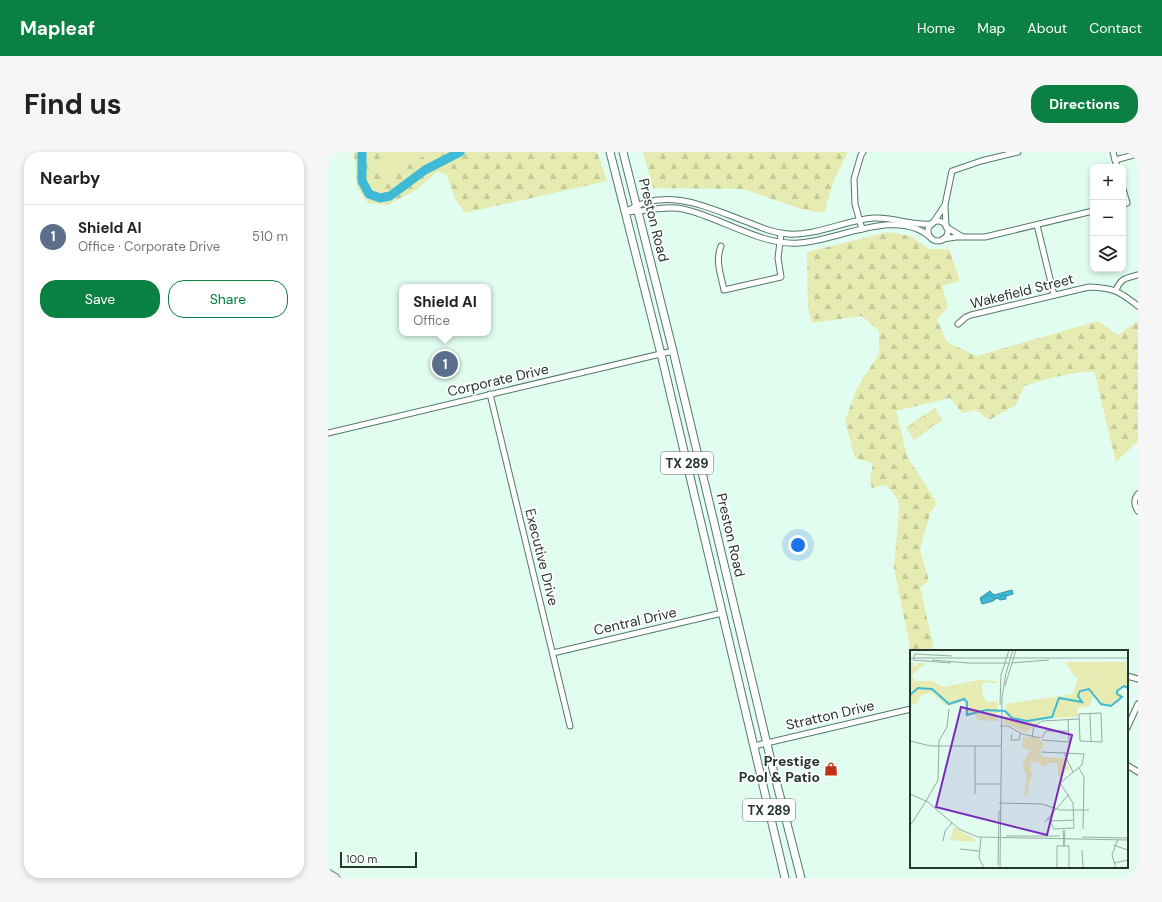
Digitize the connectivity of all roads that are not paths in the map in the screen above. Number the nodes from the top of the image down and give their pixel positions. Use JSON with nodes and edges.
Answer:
{"nodes":[{"id":1,"x":610,"y":152,"type":"edge"},
{"id":2,"x":623,"y":152,"type":"edge"},
{"id":3,"x":863,"y":152,"type":"edge"},
{"id":4,"x":1018,"y":152,"type":"edge"},
{"id":5,"x":1113,"y":152,"type":"edge"},
{"id":6,"x":1138,"y":154,"type":"edge"},
{"id":7,"x":1115,"y":160,"type":"junction"},
{"id":8,"x":1116,"y":164,"type":"edge"},
{"id":9,"x":944,"y":205,"type":"junction"},
{"id":10,"x":637,"y":208,"type":"junction"},
{"id":11,"x":625,"y":212,"type":"junction"},
{"id":12,"x":1090,"y":213,"type":"edge"},
{"id":13,"x":859,"y":221,"type":"junction"},
{"id":14,"x":933,"y":224,"type":"junction"},
{"id":15,"x":1037,"y":225,"type":"junction"},
{"id":16,"x":946,"y":226,"type":"junction"},
{"id":17,"x":862,"y":229,"type":"junction"},
{"id":18,"x":781,"y":234,"type":"junction"},
{"id":19,"x":930,"y":237,"type":"junction"},
{"id":20,"x":962,"y":237,"type":"junction"},
{"id":21,"x":943,"y":239,"type":"junction"},
{"id":22,"x":779,"y":242,"type":"junction"},
{"id":23,"x":721,"y":246,"type":"dead end"},
{"id":24,"x":1138,"y":275,"type":"edge"},
{"id":25,"x":1116,"y":290,"type":"junction"},
{"id":26,"x":1054,"y":294,"type":"junction"},
{"id":27,"x":1138,"y":306,"type":"edge"},
{"id":28,"x":958,"y":324,"type":"dead end"},
{"id":29,"x":673,"y":351,"type":"junction"},
{"id":30,"x":661,"y":354,"type":"junction"},
{"id":31,"x":490,"y":394,"type":"junction"},
{"id":32,"x":328,"y":433,"type":"edge"},
{"id":33,"x":1136,"y":496,"type":"edge"},
{"id":34,"x":1138,"y":511,"type":"edge"},
{"id":35,"x":714,"y":520,"type":"junction"},
{"id":36,"x":701,"y":523,"type":"junction"},
{"id":37,"x":722,"y":613,"type":"junction"},
{"id":38,"x":737,"y":618,"type":"junction"},
{"id":39,"x":553,"y":653,"type":"junction"},
{"id":40,"x":1128,"y":676,"type":"edge"},
{"id":41,"x":1138,"y":679,"type":"edge"},
{"id":42,"x":1138,"y":704,"type":"edge"},
{"id":43,"x":910,"y":709,"type":"edge"},
{"id":44,"x":570,"y":726,"type":"dead end"},
{"id":45,"x":1128,"y":726,"type":"edge"},
{"id":46,"x":767,"y":743,"type":"junction"},
{"id":47,"x":754,"y":746,"type":"junction"},
{"id":48,"x":1128,"y":766,"type":"edge"},
{"id":49,"x":1138,"y":772,"type":"edge"},
{"id":50,"x":328,"y":873,"type":"edge"},
{"id":51,"x":336,"y":878,"type":"edge"},
{"id":52,"x":785,"y":878,"type":"edge"},
{"id":53,"x":801,"y":878,"type":"edge"}],
"edges":[{"from":1,"to":11,"type":"main road","name":"Preston Road","number":"TX 289"},
{"from":2,"to":10,"type":"main road","name":"Preston Road","number":"TX 289"},
{"from":3,"to":13,"type":"street"},
{"from":4,"to":9,"type":"street"},
{"from":5,"to":7,"type":"street"},
{"from":6,"to":7,"type":"street"},
{"from":7,"to":8,"type":"street"},
{"from":9,"to":14,"type":"street"},
{"from":9,"to":16,"type":"street"},
{"from":10,"to":11,"type":"street"},
{"from":10,"to":18,"type":"street"},
{"from":10,"to":22,"type":"street"},
{"from":10,"to":29,"type":"main road","name":"Preston Road","number":"TX 289"},
{"from":11,"to":30,"type":"main road","name":"Preston Road","number":"TX 289"},
{"from":12,"to":15,"type":"street"},
{"from":13,"to":14,"type":"street"},
{"from":13,"to":17,"type":"street"},
{"from":13,"to":18,"type":"street"},
{"from":14,"to":16,"type":"street"},
{"from":14,"to":19,"type":"street"},
{"from":15,"to":20,"type":"street"},
{"from":15,"to":26,"type":"street"},
{"from":16,"to":20,"type":"street"},
{"from":16,"to":21,"type":"street"},
{"from":17,"to":19,"type":"street"},
{"from":17,"to":22,"type":"street"},
{"from":18,"to":22,"type":"street"},
{"from":19,"to":21,"type":"street"},
{"from":20,"to":21,"type":"street"},
{"from":22,"to":23,"type":"street"},
{"from":24,"to":25,"type":"street"},
{"from":25,"to":26,"type":"street","name":"Wakefield Street"},
{"from":25,"to":27,"type":"street","name":"Wakefield Street"},
{"from":26,"to":28,"type":"street","name":"Wakefield Street"},
{"from":29,"to":30,"type":"street","name":"Corporate Drive"},
{"from":29,"to":35,"type":"main road","name":"Preston Road","number":"TX 289"},
{"from":30,"to":31,"type":"street","name":"Corporate Drive"},
{"from":30,"to":36,"type":"main road","name":"Preston Road","number":"TX 289"},
{"from":31,"to":32,"type":"street","name":"Corporate Drive"},
{"from":31,"to":39,"type":"street","name":"Executive Drive"},
{"from":33,"to":34,"type":"street"},
{"from":35,"to":36,"type":"main road"},
{"from":35,"to":38,"type":"main road","name":"Preston Road","number":"TX 289"},
{"from":36,"to":37,"type":"main road","name":"Preston Road","number":"TX 289"},
{"from":37,"to":38,"type":"main road"},
{"from":37,"to":39,"type":"street","name":"Central Drive"},
{"from":37,"to":47,"type":"main road","name":"Preston Road","number":"TX 289"},
{"from":38,"to":46,"type":"main road","name":"Preston Road","number":"TX 289"},
{"from":39,"to":44,"type":"street","name":"Executive Drive"},
{"from":40,"to":41,"type":"street"},
{"from":42,"to":45,"type":"street"},
{"from":43,"to":46,"type":"street","name":"Stratton Drive"},
{"from":46,"to":47,"type":"street","name":"Stratton Drive"},
{"from":46,"to":53,"type":"main road","name":"Preston Road","number":"TX 289"},
{"from":47,"to":52,"type":"main road","name":"Preston Road","number":"TX 289"},
{"from":48,"to":49,"type":"street"},
{"from":50,"to":51,"type":"main road"}]}
